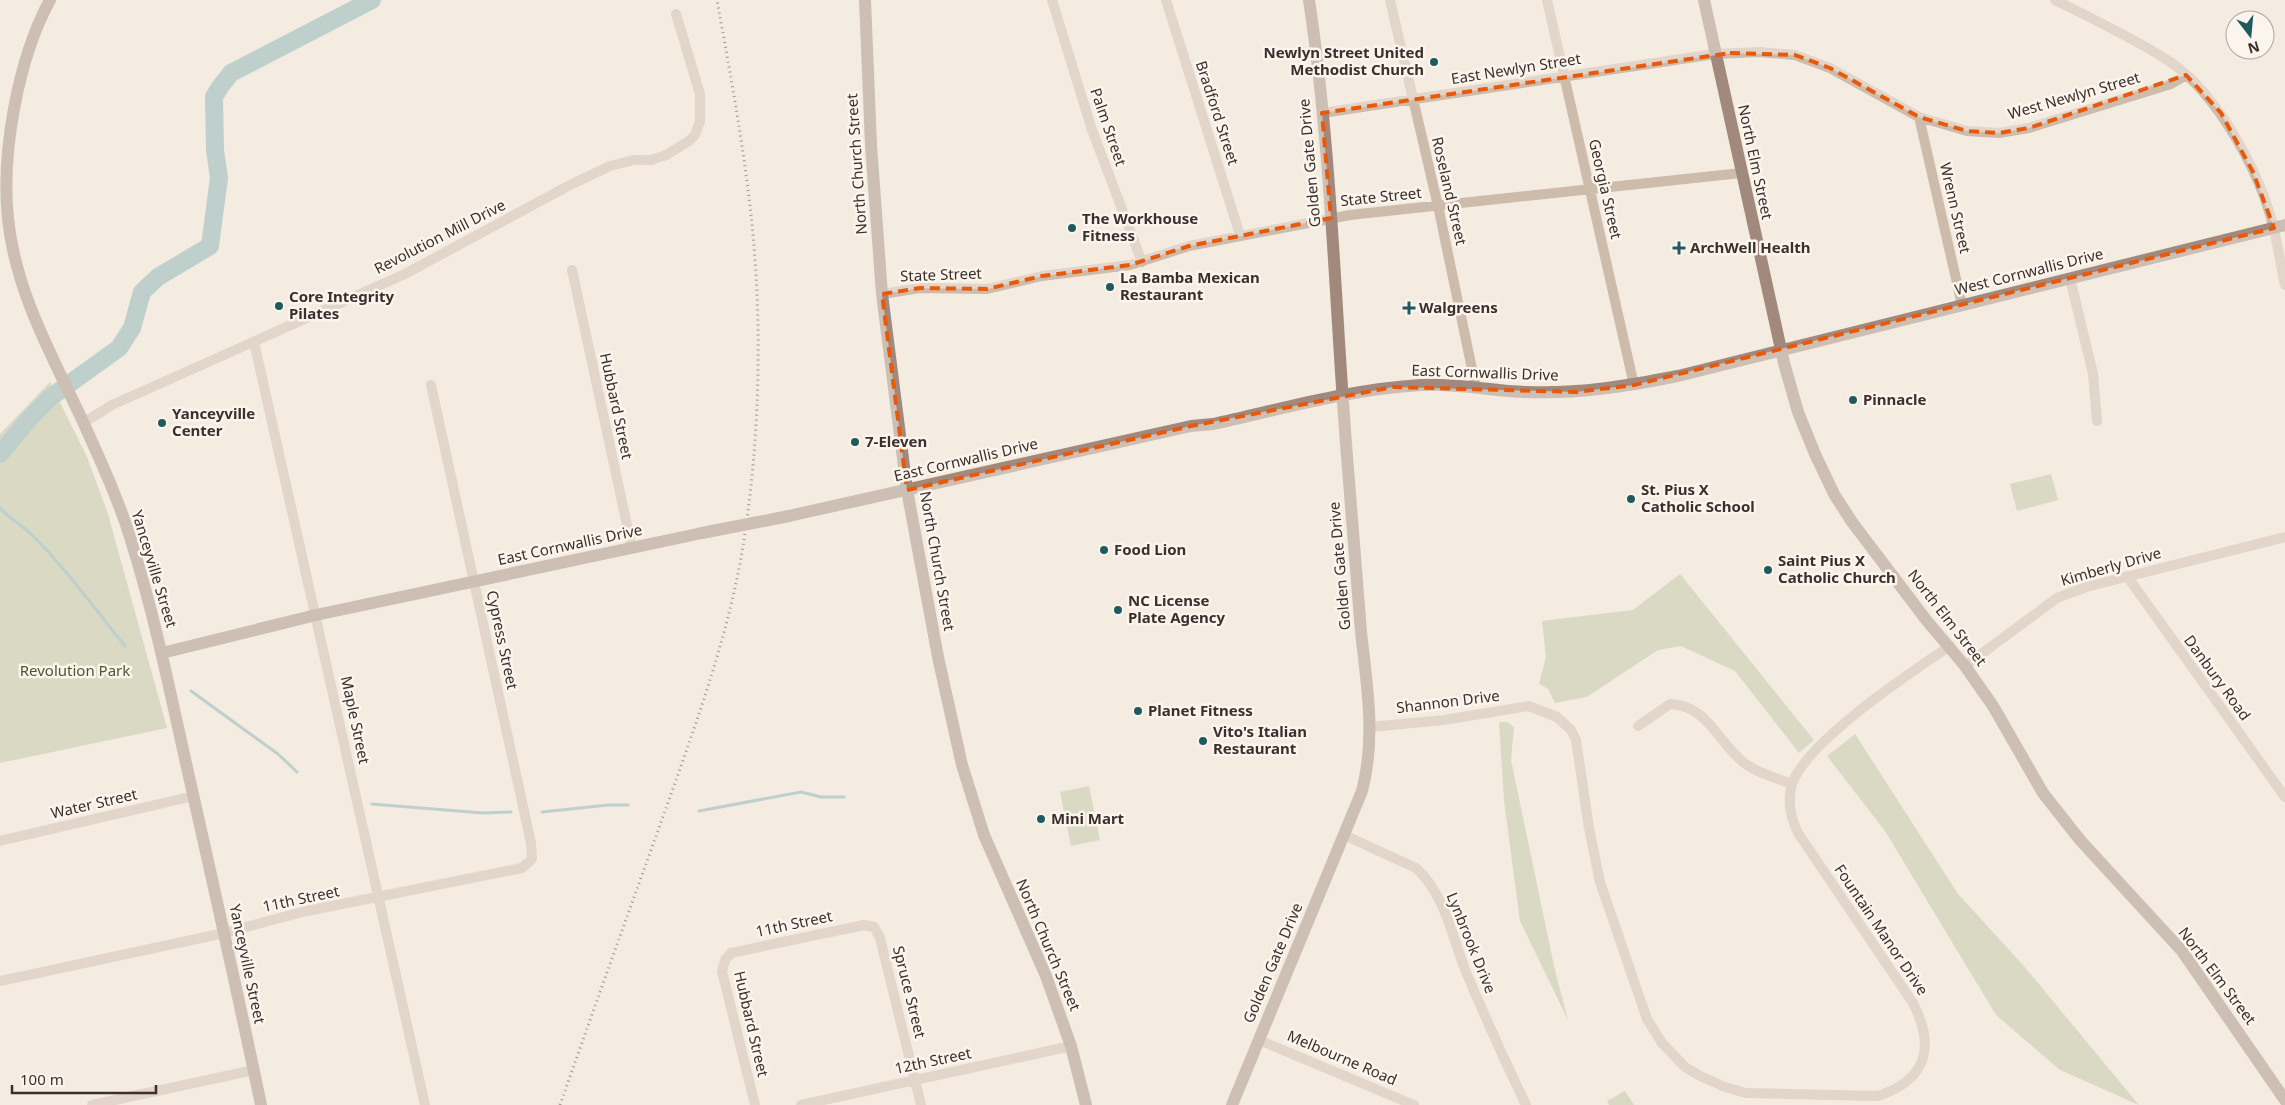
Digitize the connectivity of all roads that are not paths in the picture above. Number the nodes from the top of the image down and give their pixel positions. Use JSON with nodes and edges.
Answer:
{"nodes":[{"id":1,"x":50,"y":0,"type":"edge"},
{"id":2,"x":865,"y":0,"type":"edge"},
{"id":3,"x":1052,"y":0,"type":"edge"},
{"id":4,"x":1166,"y":0,"type":"edge"},
{"id":5,"x":1309,"y":0,"type":"edge"},
{"id":6,"x":1390,"y":0,"type":"edge"},
{"id":7,"x":1547,"y":0,"type":"edge"},
{"id":8,"x":1704,"y":0,"type":"edge"},
{"id":9,"x":2055,"y":0,"type":"edge"},
{"id":10,"x":676,"y":14,"type":"dead end"},
{"id":11,"x":1715,"y":54,"type":"junction"},
{"id":12,"x":2186,"y":75,"type":"junction"},
{"id":13,"x":1564,"y":76,"type":"junction"},
{"id":14,"x":1414,"y":100,"type":"junction"},
{"id":15,"x":1322,"y":113,"type":"junction"},
{"id":16,"x":1919,"y":117,"type":"junction"},
{"id":17,"x":1741,"y":173,"type":"junction"},
{"id":18,"x":1589,"y":190,"type":"junction"},
{"id":19,"x":1438,"y":206,"type":"junction"},
{"id":20,"x":1331,"y":218,"type":"junction"},
{"id":21,"x":2279,"y":227,"type":"edge"},
{"id":22,"x":1240,"y":235,"type":"junction"},
{"id":23,"x":1142,"y":262,"type":"junction"},
{"id":24,"x":572,"y":270,"type":"dead end"},
{"id":25,"x":2070,"y":278,"type":"junction"},
{"id":26,"x":2285,"y":285,"type":"edge"},
{"id":27,"x":882,"y":294,"type":"junction"},
{"id":28,"x":1962,"y":305,"type":"junction"},
{"id":29,"x":254,"y":342,"type":"junction"},
{"id":30,"x":1781,"y":351,"type":"junction"},
{"id":31,"x":432,"y":385,"type":"dead end"},
{"id":32,"x":1634,"y":385,"type":"junction"},
{"id":33,"x":1476,"y":388,"type":"junction"},
{"id":34,"x":1343,"y":395,"type":"junction"},
{"id":35,"x":81,"y":418,"type":"junction"},
{"id":36,"x":2097,"y":421,"type":"dead end"},
{"id":37,"x":907,"y":490,"type":"junction"},
{"id":38,"x":2285,"y":537,"type":"edge"},
{"id":39,"x":632,"y":548,"type":"junction"},
{"id":40,"x":2127,"y":576,"type":"junction"},
{"id":41,"x":474,"y":582,"type":"junction"},
{"id":42,"x":316,"y":615,"type":"junction"},
{"id":43,"x":1950,"y":646,"type":"junction"},
{"id":44,"x":162,"y":653,"type":"junction"},
{"id":45,"x":1965,"y":666,"type":"junction"},
{"id":46,"x":1529,"y":706,"type":"joint"},
{"id":47,"x":1638,"y":726,"type":"dead end"},
{"id":48,"x":1370,"y":727,"type":"junction"},
{"id":49,"x":1792,"y":784,"type":"junction"},
{"id":50,"x":194,"y":796,"type":"junction"},
{"id":51,"x":2285,"y":797,"type":"edge"},
{"id":52,"x":1344,"y":835,"type":"junction"},
{"id":53,"x":0,"y":841,"type":"edge"},
{"id":54,"x":522,"y":868,"type":"joint"},
{"id":55,"x":378,"y":899,"type":"junction"},
{"id":56,"x":864,"y":925,"type":"joint"},
{"id":57,"x":224,"y":933,"type":"junction"},
{"id":58,"x":731,"y":953,"type":"joint"},
{"id":59,"x":0,"y":981,"type":"edge"},
{"id":60,"x":1259,"y":1040,"type":"junction"},
{"id":61,"x":1071,"y":1046,"type":"junction"},
{"id":62,"x":254,"y":1070,"type":"junction"},
{"id":63,"x":915,"y":1080,"type":"junction"},
{"id":64,"x":2285,"y":1100,"type":"edge"},
{"id":65,"x":92,"y":1105,"type":"edge"},
{"id":66,"x":261,"y":1105,"type":"edge"},
{"id":67,"x":425,"y":1105,"type":"edge"},
{"id":68,"x":755,"y":1105,"type":"edge"},
{"id":69,"x":801,"y":1105,"type":"edge"},
{"id":70,"x":921,"y":1105,"type":"edge"},
{"id":71,"x":1086,"y":1105,"type":"edge"},
{"id":72,"x":1232,"y":1105,"type":"edge"},
{"id":73,"x":1414,"y":1105,"type":"edge"},
{"id":74,"x":1526,"y":1105,"type":"edge"}],
"edges":[{"from":1,"to":35,"type":"main road","name":"Yanceyville Street"},
{"from":2,"to":27,"type":"main road","name":"North Church Street"},
{"from":3,"to":23,"type":"street","name":"Palm Street"},
{"from":4,"to":22,"type":"street","name":"Bradford Street"},
{"from":5,"to":15,"type":"main road","name":"Golden Gate Drive"},
{"from":6,"to":14,"type":"street","name":"Roseland Street"},
{"from":7,"to":13,"type":"street","name":"Georgia Street"},
{"from":8,"to":11,"type":"main road","name":"North Elm Street"},
{"from":9,"to":12,"type":"street"},
{"from":10,"to":29,"type":"street","name":"Revolution Mill Drive"},
{"from":11,"to":13,"type":"street","name":"East Newlyn Street"},
{"from":11,"to":16,"type":"street","name":"West Newlyn Street"},
{"from":11,"to":17,"type":"main road","name":"North Elm Street"},
{"from":12,"to":16,"type":"street","name":"West Newlyn Street"},
{"from":12,"to":21,"type":"street"},
{"from":13,"to":14,"type":"street","name":"East Newlyn Street"},
{"from":13,"to":18,"type":"street","name":"Georgia Street"},
{"from":14,"to":15,"type":"street","name":"East Newlyn Street"},
{"from":14,"to":19,"type":"street","name":"Roseland Street"},
{"from":15,"to":20,"type":"main road","name":"Golden Gate Drive"},
{"from":16,"to":28,"type":"street","name":"Wrenn Street"},
{"from":17,"to":18,"type":"street","name":"State Street"},
{"from":17,"to":30,"type":"main road","name":"North Elm Street"},
{"from":18,"to":19,"type":"street","name":"State Street"},
{"from":18,"to":32,"type":"street","name":"Georgia Street"},
{"from":19,"to":20,"type":"street","name":"State Street"},
{"from":19,"to":33,"type":"street","name":"Roseland Street"},
{"from":20,"to":22,"type":"street","name":"State Street"},
{"from":20,"to":34,"type":"main road","name":"Golden Gate Drive"},
{"from":21,"to":25,"type":"main road","name":"West Cornwallis Drive"},
{"from":21,"to":26,"type":"street"},
{"from":22,"to":23,"type":"street","name":"State Street"},
{"from":23,"to":27,"type":"street","name":"State Street"},
{"from":24,"to":39,"type":"street","name":"Hubbard Street"},
{"from":25,"to":28,"type":"main road","name":"West Cornwallis Drive"},
{"from":25,"to":36,"type":"street"},
{"from":27,"to":37,"type":"main road","name":"North Church Street"},
{"from":28,"to":30,"type":"main road","name":"West Cornwallis Drive"},
{"from":29,"to":35,"type":"street","name":"Revolution Mill Drive"},
{"from":29,"to":42,"type":"street","name":"Maple Street"},
{"from":30,"to":32,"type":"main road","name":"East Cornwallis Drive"},
{"from":30,"to":43,"type":"main road","name":"North Elm Street"},
{"from":31,"to":41,"type":"street","name":"Cypress Street"},
{"from":32,"to":33,"type":"main road","name":"East Cornwallis Drive"},
{"from":33,"to":34,"type":"main road","name":"East Cornwallis Drive"},
{"from":34,"to":37,"type":"main road","name":"East Cornwallis Drive"},
{"from":34,"to":48,"type":"main road","name":"Golden Gate Drive"},
{"from":35,"to":44,"type":"main road","name":"Yanceyville Street"},
{"from":37,"to":39,"type":"main road","name":"East Cornwallis Drive","bridge":true},
{"from":37,"to":61,"type":"main road","name":"North Church Street"},
{"from":38,"to":40,"type":"street","name":"Kimberly Drive"},
{"from":39,"to":41,"type":"main road","name":"East Cornwallis Drive"},
{"from":40,"to":45,"type":"street","name":"Kimberly Drive"},
{"from":40,"to":51,"type":"street","name":"Danbury Road"},
{"from":41,"to":42,"type":"main road","name":"East Cornwallis Drive"},
{"from":41,"to":54,"type":"street","name":"Cypress Street"},
{"from":42,"to":44,"type":"main road","name":"East Cornwallis Drive"},
{"from":42,"to":55,"type":"street","name":"Maple Street"},
{"from":43,"to":45,"type":"main road","name":"North Elm Street"},
{"from":43,"to":49,"type":"street","name":"Fountain Manor Drive"},
{"from":44,"to":50,"type":"main road","name":"Yanceyville Street"},
{"from":45,"to":64,"type":"main road","name":"North Elm Street"},
{"from":46,"to":48,"type":"street","name":"Shannon Drive"},
{"from":46,"to":49,"type":"street","name":"Fountain Manor Drive"},
{"from":47,"to":49,"type":"street"},
{"from":48,"to":52,"type":"main road","name":"Golden Gate Drive"},
{"from":50,"to":53,"type":"street","name":"Water Street"},
{"from":50,"to":57,"type":"main road","name":"Yanceyville Street"},
{"from":52,"to":60,"type":"main road","name":"Golden Gate Drive"},
{"from":52,"to":74,"type":"street","name":"Lynbrook Drive"},
{"from":54,"to":55,"type":"street","name":"11th Street"},
{"from":55,"to":57,"type":"street","name":"11th Street"},
{"from":55,"to":67,"type":"street","name":"Maple Street"},
{"from":56,"to":58,"type":"street","name":"11th Street"},
{"from":56,"to":63,"type":"street","name":"Spruce Street"},
{"from":57,"to":59,"type":"street","name":"11th Street"},
{"from":57,"to":62,"type":"main road","name":"Yanceyville Street"},
{"from":58,"to":68,"type":"street","name":"Hubbard Street"},
{"from":60,"to":72,"type":"main road","name":"Golden Gate Drive"},
{"from":60,"to":73,"type":"street","name":"Melbourne Road"},
{"from":61,"to":63,"type":"street","name":"12th Street"},
{"from":61,"to":71,"type":"main road","name":"North Church Street"},
{"from":62,"to":65,"type":"street"},
{"from":62,"to":66,"type":"main road","name":"Yanceyville Street"},
{"from":63,"to":69,"type":"street","name":"12th Street"},
{"from":63,"to":70,"type":"street","name":"Spruce Street"}]}
